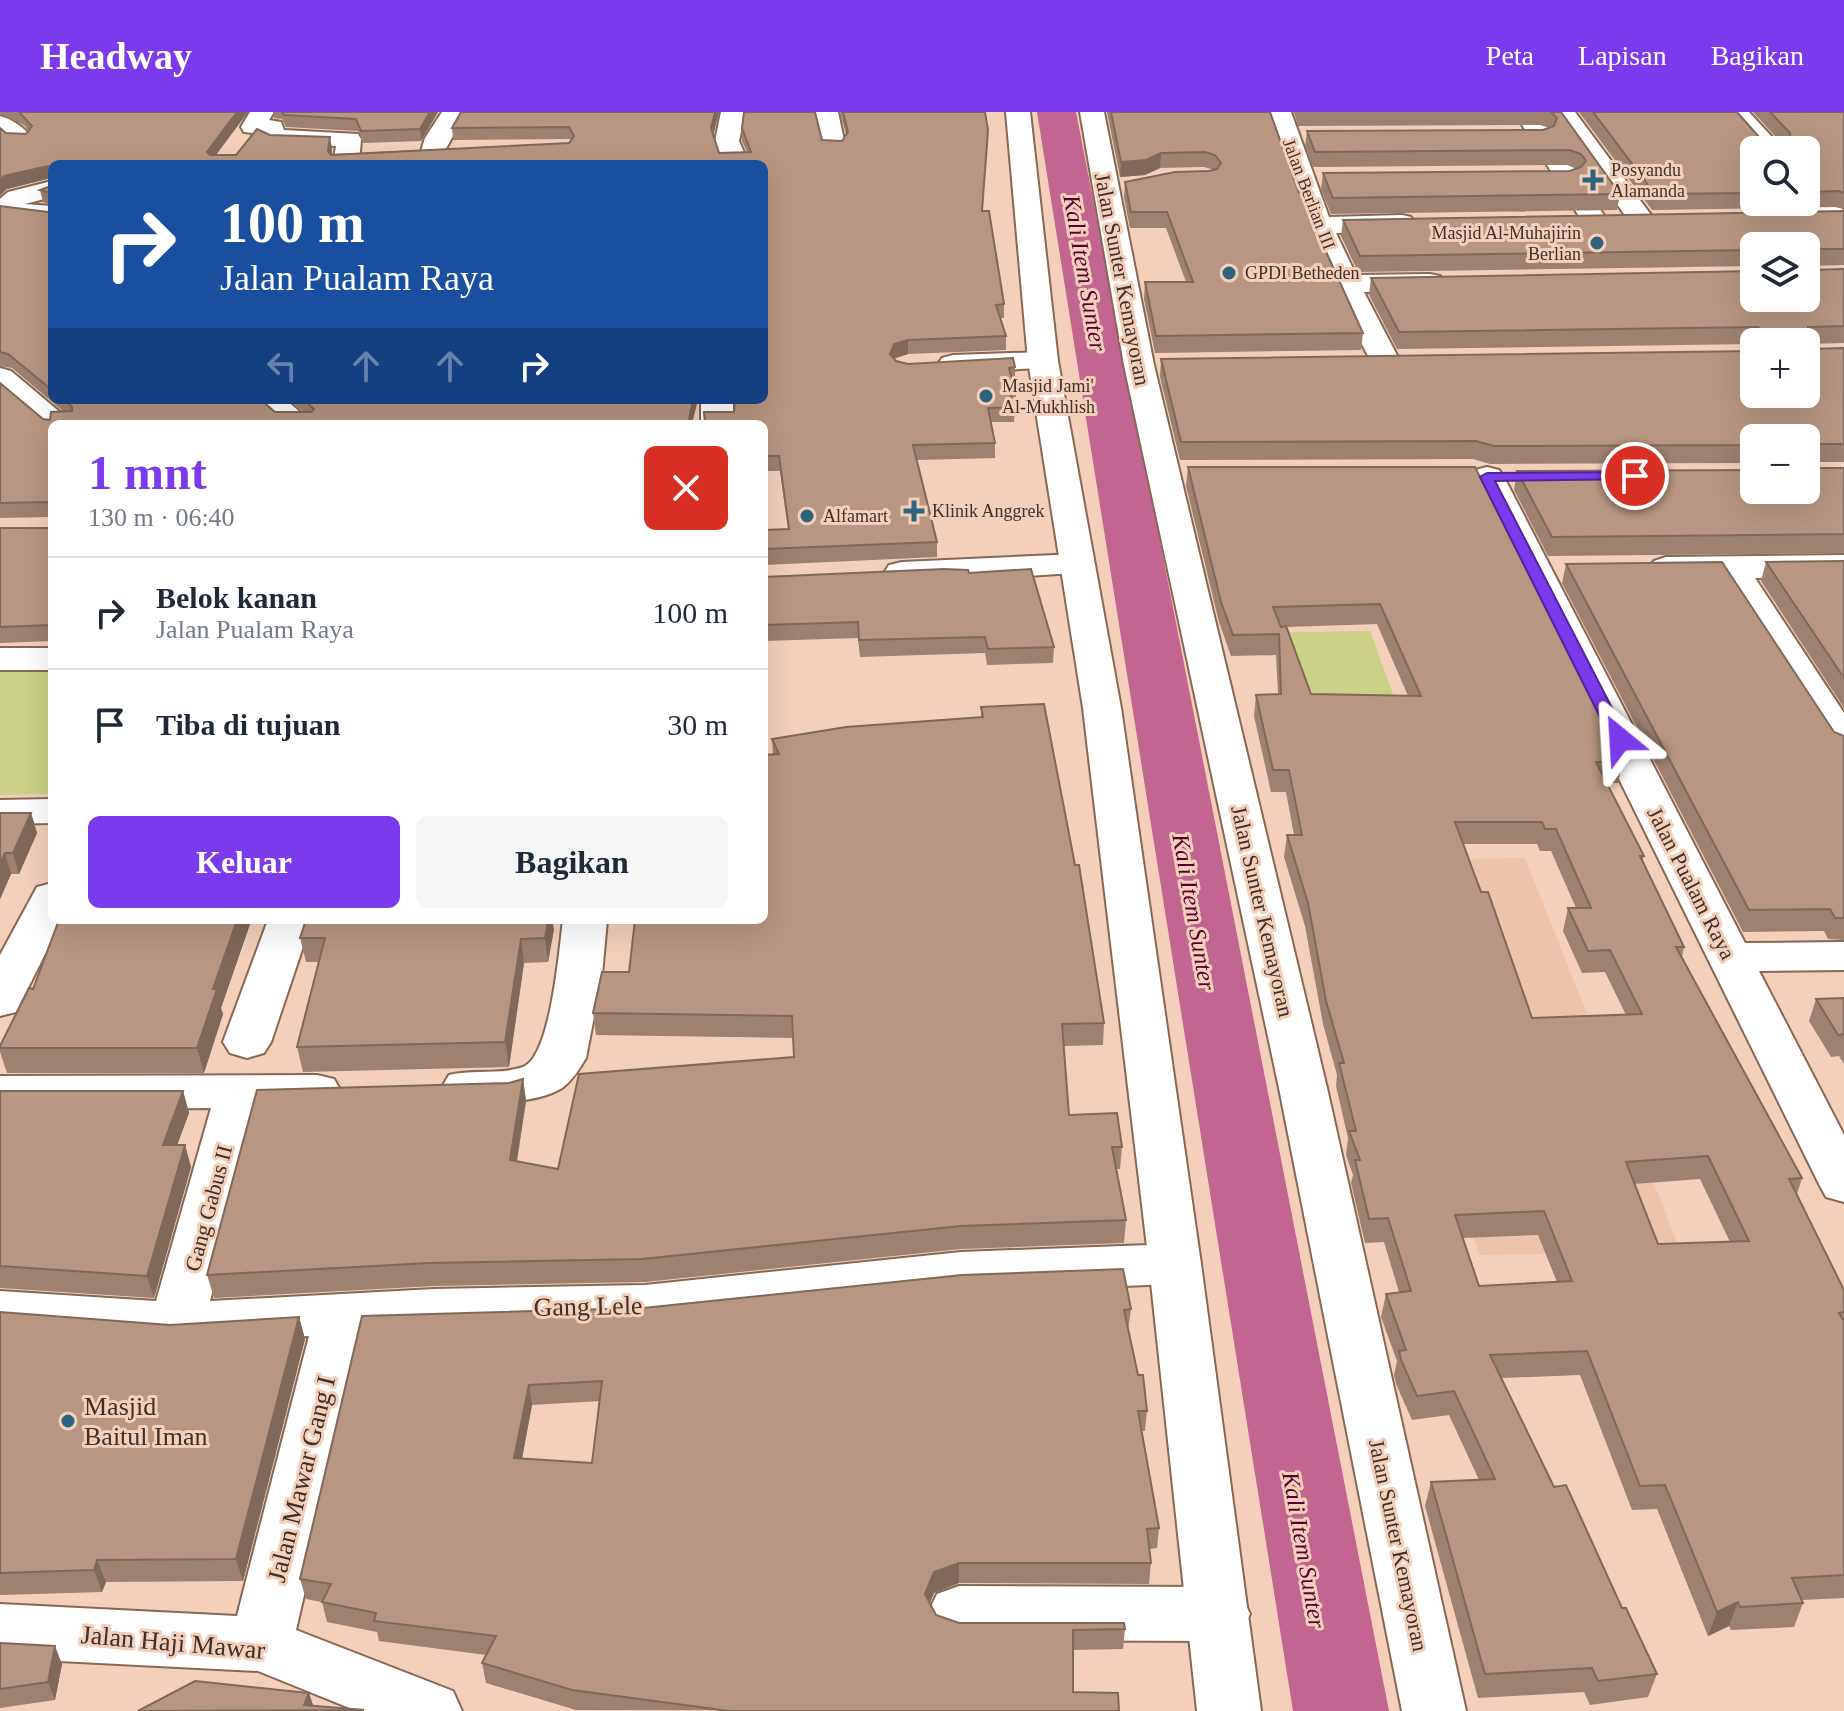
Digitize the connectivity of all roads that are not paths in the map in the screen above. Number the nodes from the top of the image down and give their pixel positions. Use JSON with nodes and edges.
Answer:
{"nodes":[{"id":1,"x":454,"y":112,"type":"edge"},
{"id":2,"x":733,"y":112,"type":"edge"},
{"id":3,"x":826,"y":112,"type":"edge"},
{"id":4,"x":1018,"y":112,"type":"edge"},
{"id":5,"x":1092,"y":112,"type":"edge"},
{"id":6,"x":1526,"y":112,"type":"edge"},
{"id":7,"x":1563,"y":112,"type":"edge"},
{"id":8,"x":1736,"y":112,"type":"edge"},
{"id":9,"x":257,"y":119,"type":"edge"},
{"id":10,"x":1282,"y":124,"type":"edge"},
{"id":11,"x":1508,"y":135,"type":"edge"},
{"id":12,"x":1540,"y":135,"type":"junction"},
{"id":13,"x":1317,"y":136,"type":"edge"},
{"id":14,"x":1759,"y":136,"type":"edge"},
{"id":15,"x":833,"y":145,"type":"edge"},
{"id":16,"x":237,"y":149,"type":"edge"},
{"id":17,"x":375,"y":154,"type":"edge"},
{"id":18,"x":425,"y":155,"type":"edge"},
{"id":19,"x":348,"y":159,"type":"edge"},
{"id":20,"x":734,"y":160,"type":"edge"},
{"id":21,"x":1567,"y":176,"type":"junction"},
{"id":22,"x":1535,"y":177,"type":"edge"},
{"id":23,"x":1300,"y":178,"type":"junction"},
{"id":24,"x":1331,"y":178,"type":"edge"},
{"id":25,"x":48,"y":190,"type":"edge"},
{"id":26,"x":1820,"y":201,"type":"edge"},
{"id":27,"x":48,"y":214,"type":"edge"},
{"id":28,"x":1806,"y":218,"type":"edge"},
{"id":29,"x":1641,"y":219,"type":"junction"},
{"id":30,"x":1671,"y":219,"type":"edge"},
{"id":31,"x":1594,"y":220,"type":"junction"},
{"id":32,"x":1564,"y":221,"type":"edge"},
{"id":33,"x":1840,"y":222,"type":"edge"},
{"id":34,"x":1427,"y":223,"type":"edge"},
{"id":35,"x":1320,"y":225,"type":"junction"},
{"id":36,"x":1455,"y":282,"type":"edge"},
{"id":37,"x":1344,"y":284,"type":"junction"},
{"id":38,"x":1043,"y":361,"type":"junction"},
{"id":39,"x":1385,"y":361,"type":"junction"},
{"id":40,"x":1415,"y":361,"type":"edge"},
{"id":41,"x":1354,"y":362,"type":"edge"},
{"id":42,"x":923,"y":366,"type":"edge"},
{"id":43,"x":0,"y":377,"type":"edge"},
{"id":44,"x":271,"y":404,"type":"edge"},
{"id":45,"x":53,"y":420,"type":"edge"},
{"id":46,"x":293,"y":420,"type":"edge"},
{"id":47,"x":1487,"y":476,"type":"dead end"},
{"id":48,"x":1077,"y":565,"type":"junction"},
{"id":49,"x":1844,"y":566,"type":"edge"},
{"id":50,"x":1730,"y":567,"type":"junction"},
{"id":51,"x":1640,"y":568,"type":"edge"},
{"id":52,"x":873,"y":574,"type":"edge"},
{"id":53,"x":0,"y":659,"type":"edge"},
{"id":54,"x":48,"y":659,"type":"edge"},
{"id":55,"x":1844,"y":743,"type":"edge"},
{"id":56,"x":48,"y":811,"type":"edge"},
{"id":57,"x":0,"y":812,"type":"edge"},
{"id":58,"x":48,"y":904,"type":"edge"},
{"id":59,"x":289,"y":924,"type":"edge"},
{"id":60,"x":585,"y":924,"type":"edge"},
{"id":61,"x":1844,"y":956,"type":"edge"},
{"id":62,"x":1729,"y":957,"type":"junction"},
{"id":63,"x":0,"y":1001,"type":"edge"},
{"id":64,"x":247,"y":1042,"type":"dead end"},
{"id":65,"x":416,"y":1088,"type":"edge"},
{"id":66,"x":352,"y":1090,"type":"edge"},
{"id":67,"x":0,"y":1093,"type":"edge"},
{"id":68,"x":240,"y":1093,"type":"junction"},
{"id":69,"x":1837,"y":1159,"type":"edge"},
{"id":70,"x":1175,"y":1264,"type":"junction"},
{"id":71,"x":0,"y":1311,"type":"edge"},
{"id":72,"x":342,"y":1313,"type":"junction"},
{"id":73,"x":177,"y":1323,"type":"junction"},
{"id":74,"x":959,"y":1613,"type":"dead end"},
{"id":75,"x":1219,"y":1614,"type":"junction"},
{"id":76,"x":0,"y":1631,"type":"edge"},
{"id":77,"x":261,"y":1644,"type":"junction"},
{"id":78,"x":430,"y":1711,"type":"edge"},
{"id":79,"x":1229,"y":1711,"type":"edge"},
{"id":80,"x":1434,"y":1711,"type":"edge"}],
"edges":[{"from":1,"to":18,"type":"street"},
{"from":2,"to":20,"type":"street"},
{"from":3,"to":15,"type":"street"},
{"from":4,"to":38,"type":"street"},
{"from":5,"to":80,"type":"street","name":"Jalan Sunter Kemayoran"},
{"from":6,"to":12,"type":"street"},
{"from":7,"to":29,"type":"street"},
{"from":8,"to":14,"type":"street"},
{"from":9,"to":16,"type":"street"},
{"from":9,"to":19,"type":"street"},
{"from":10,"to":13,"type":"street"},
{"from":10,"to":23,"type":"street","name":"Jalan Berlian III"},
{"from":11,"to":12,"type":"street"},
{"from":12,"to":21,"type":"street"},
{"from":17,"to":19,"type":"street"},
{"from":21,"to":22,"type":"street"},
{"from":21,"to":31,"type":"street"},
{"from":23,"to":24,"type":"street"},
{"from":23,"to":35,"type":"street","name":"Jalan Berlian III"},
{"from":25,"to":27,"type":"street"},
{"from":26,"to":33,"type":"street"},
{"from":28,"to":33,"type":"street"},
{"from":29,"to":30,"type":"street"},
{"from":29,"to":31,"type":"street"},
{"from":31,"to":32,"type":"street"},
{"from":34,"to":35,"type":"street"},
{"from":35,"to":37,"type":"street","name":"Jalan Berlian III"},
{"from":36,"to":37,"type":"street"},
{"from":37,"to":39,"type":"street","name":"Jalan Berlian III"},
{"from":38,"to":42,"type":"street"},
{"from":38,"to":48,"type":"street"},
{"from":39,"to":40,"type":"street"},
{"from":39,"to":41,"type":"street"},
{"from":43,"to":45,"type":"street"},
{"from":44,"to":46,"type":"street"},
{"from":47,"to":62,"type":"street","name":"Jalan Pualam Raya"},
{"from":48,"to":52,"type":"street"},
{"from":48,"to":70,"type":"street"},
{"from":49,"to":50,"type":"street"},
{"from":50,"to":51,"type":"street"},
{"from":50,"to":55,"type":"street"},
{"from":53,"to":54,"type":"street"},
{"from":56,"to":57,"type":"street"},
{"from":58,"to":63,"type":"street"},
{"from":59,"to":64,"type":"street"},
{"from":60,"to":65,"type":"street"},
{"from":61,"to":62,"type":"street"},
{"from":62,"to":69,"type":"street","name":"Jalan Pualam Raya"},
{"from":66,"to":68,"type":"street"},
{"from":67,"to":68,"type":"street"},
{"from":68,"to":73,"type":"street","name":"Gang Gabus II"},
{"from":70,"to":72,"type":"street","name":"Gang Lele"},
{"from":70,"to":75,"type":"street"},
{"from":71,"to":73,"type":"street","name":"Gang Lele"},
{"from":72,"to":73,"type":"street","name":"Gang Lele"},
{"from":72,"to":77,"type":"street","name":"Jalan Mawar Gang I"},
{"from":74,"to":75,"type":"street"},
{"from":75,"to":79,"type":"street"},
{"from":76,"to":77,"type":"street","name":"Jalan Haji Mawar"},
{"from":77,"to":78,"type":"street","name":"Jalan Haji Mawar"}]}
